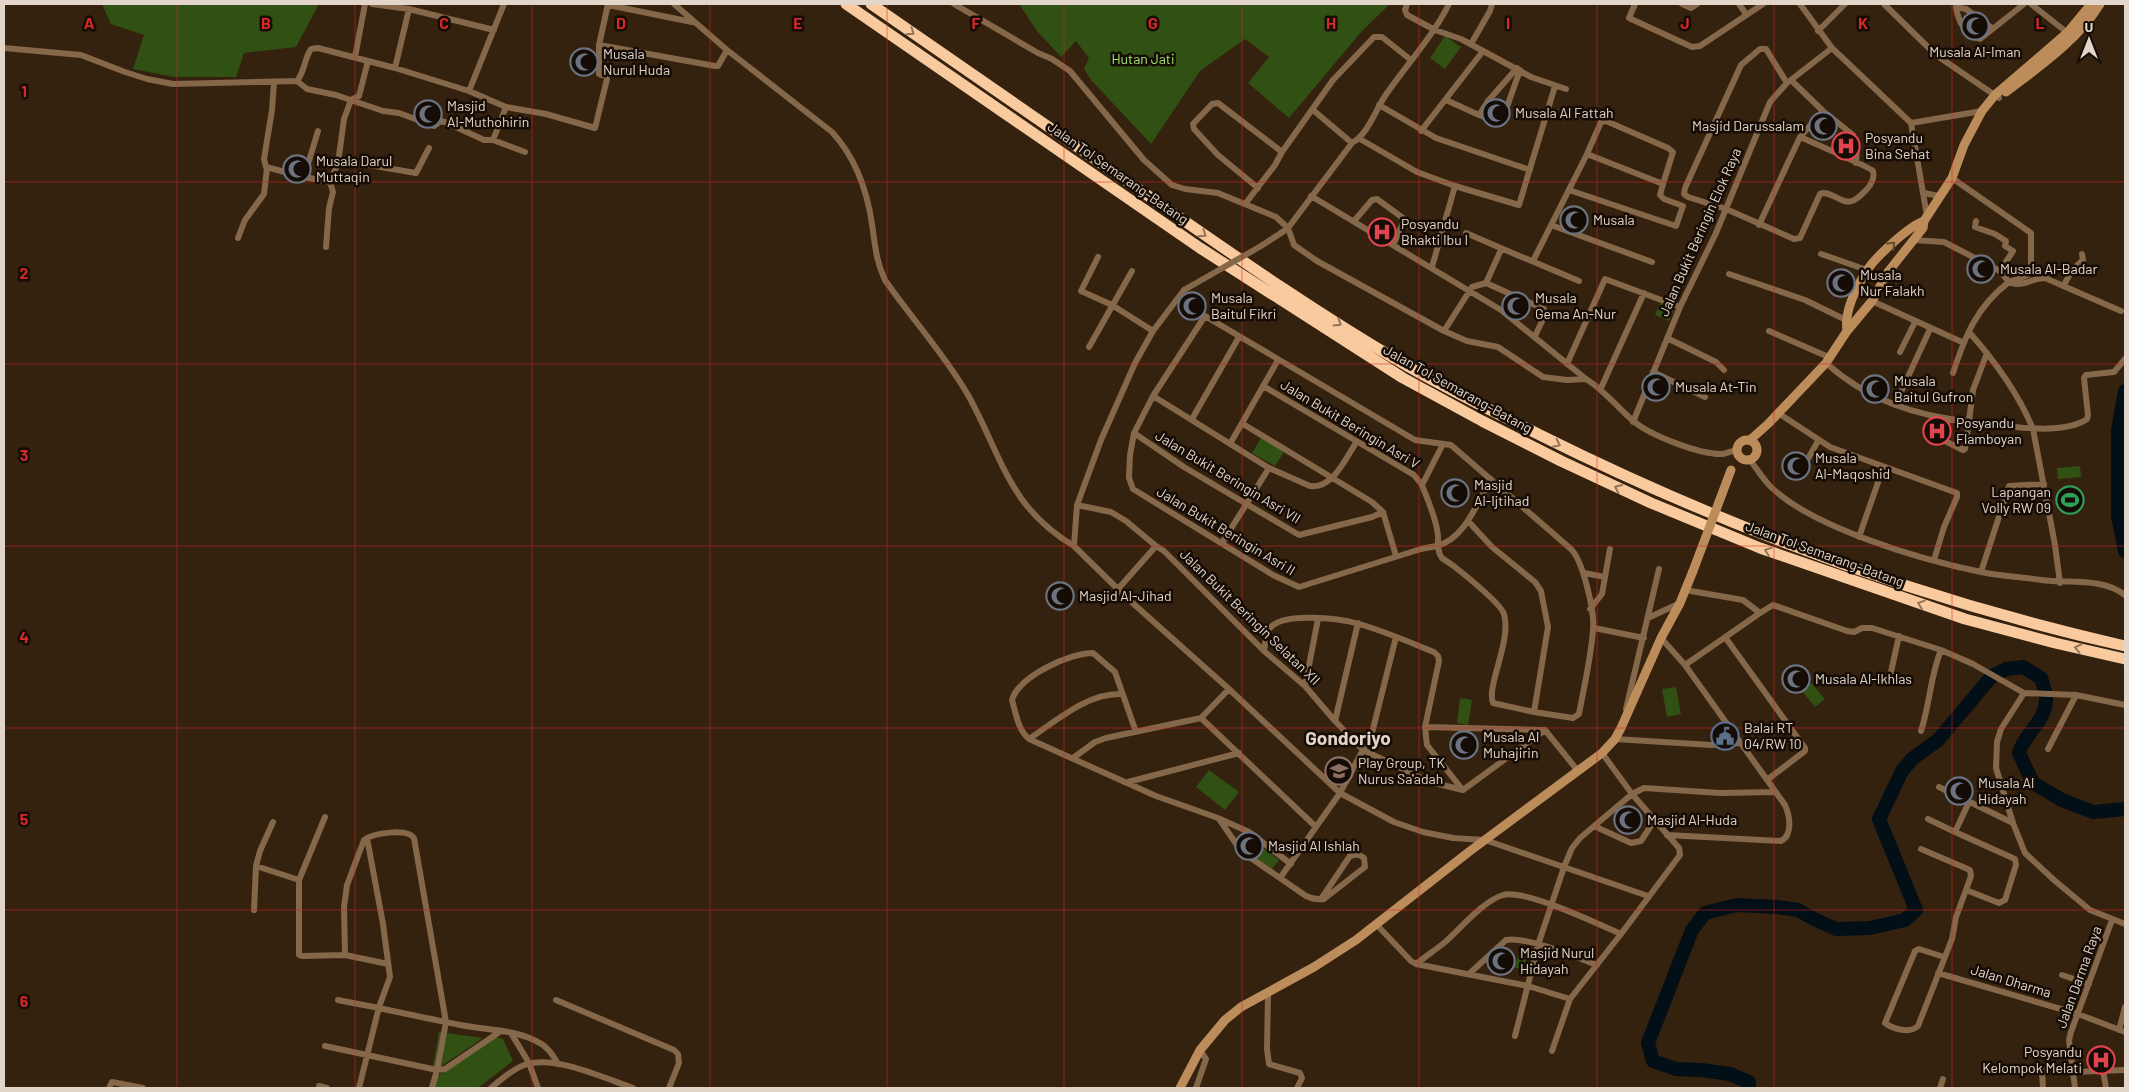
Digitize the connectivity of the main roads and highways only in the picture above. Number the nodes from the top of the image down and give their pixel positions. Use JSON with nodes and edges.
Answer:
{"nodes":[{"id":1,"x":846,"y":4,"type":"edge"},
{"id":2,"x":871,"y":4,"type":"edge"},
{"id":3,"x":2125,"y":646,"type":"edge"},
{"id":4,"x":2125,"y":658,"type":"edge"}],
"edges":[{"from":4,"to":1,"type":"highway","name":"Jalan Tol Semarang–Batang","one_way":true},
{"from":2,"to":3,"type":"highway","name":"Jalan Tol Semarang–Batang","one_way":true}]}
